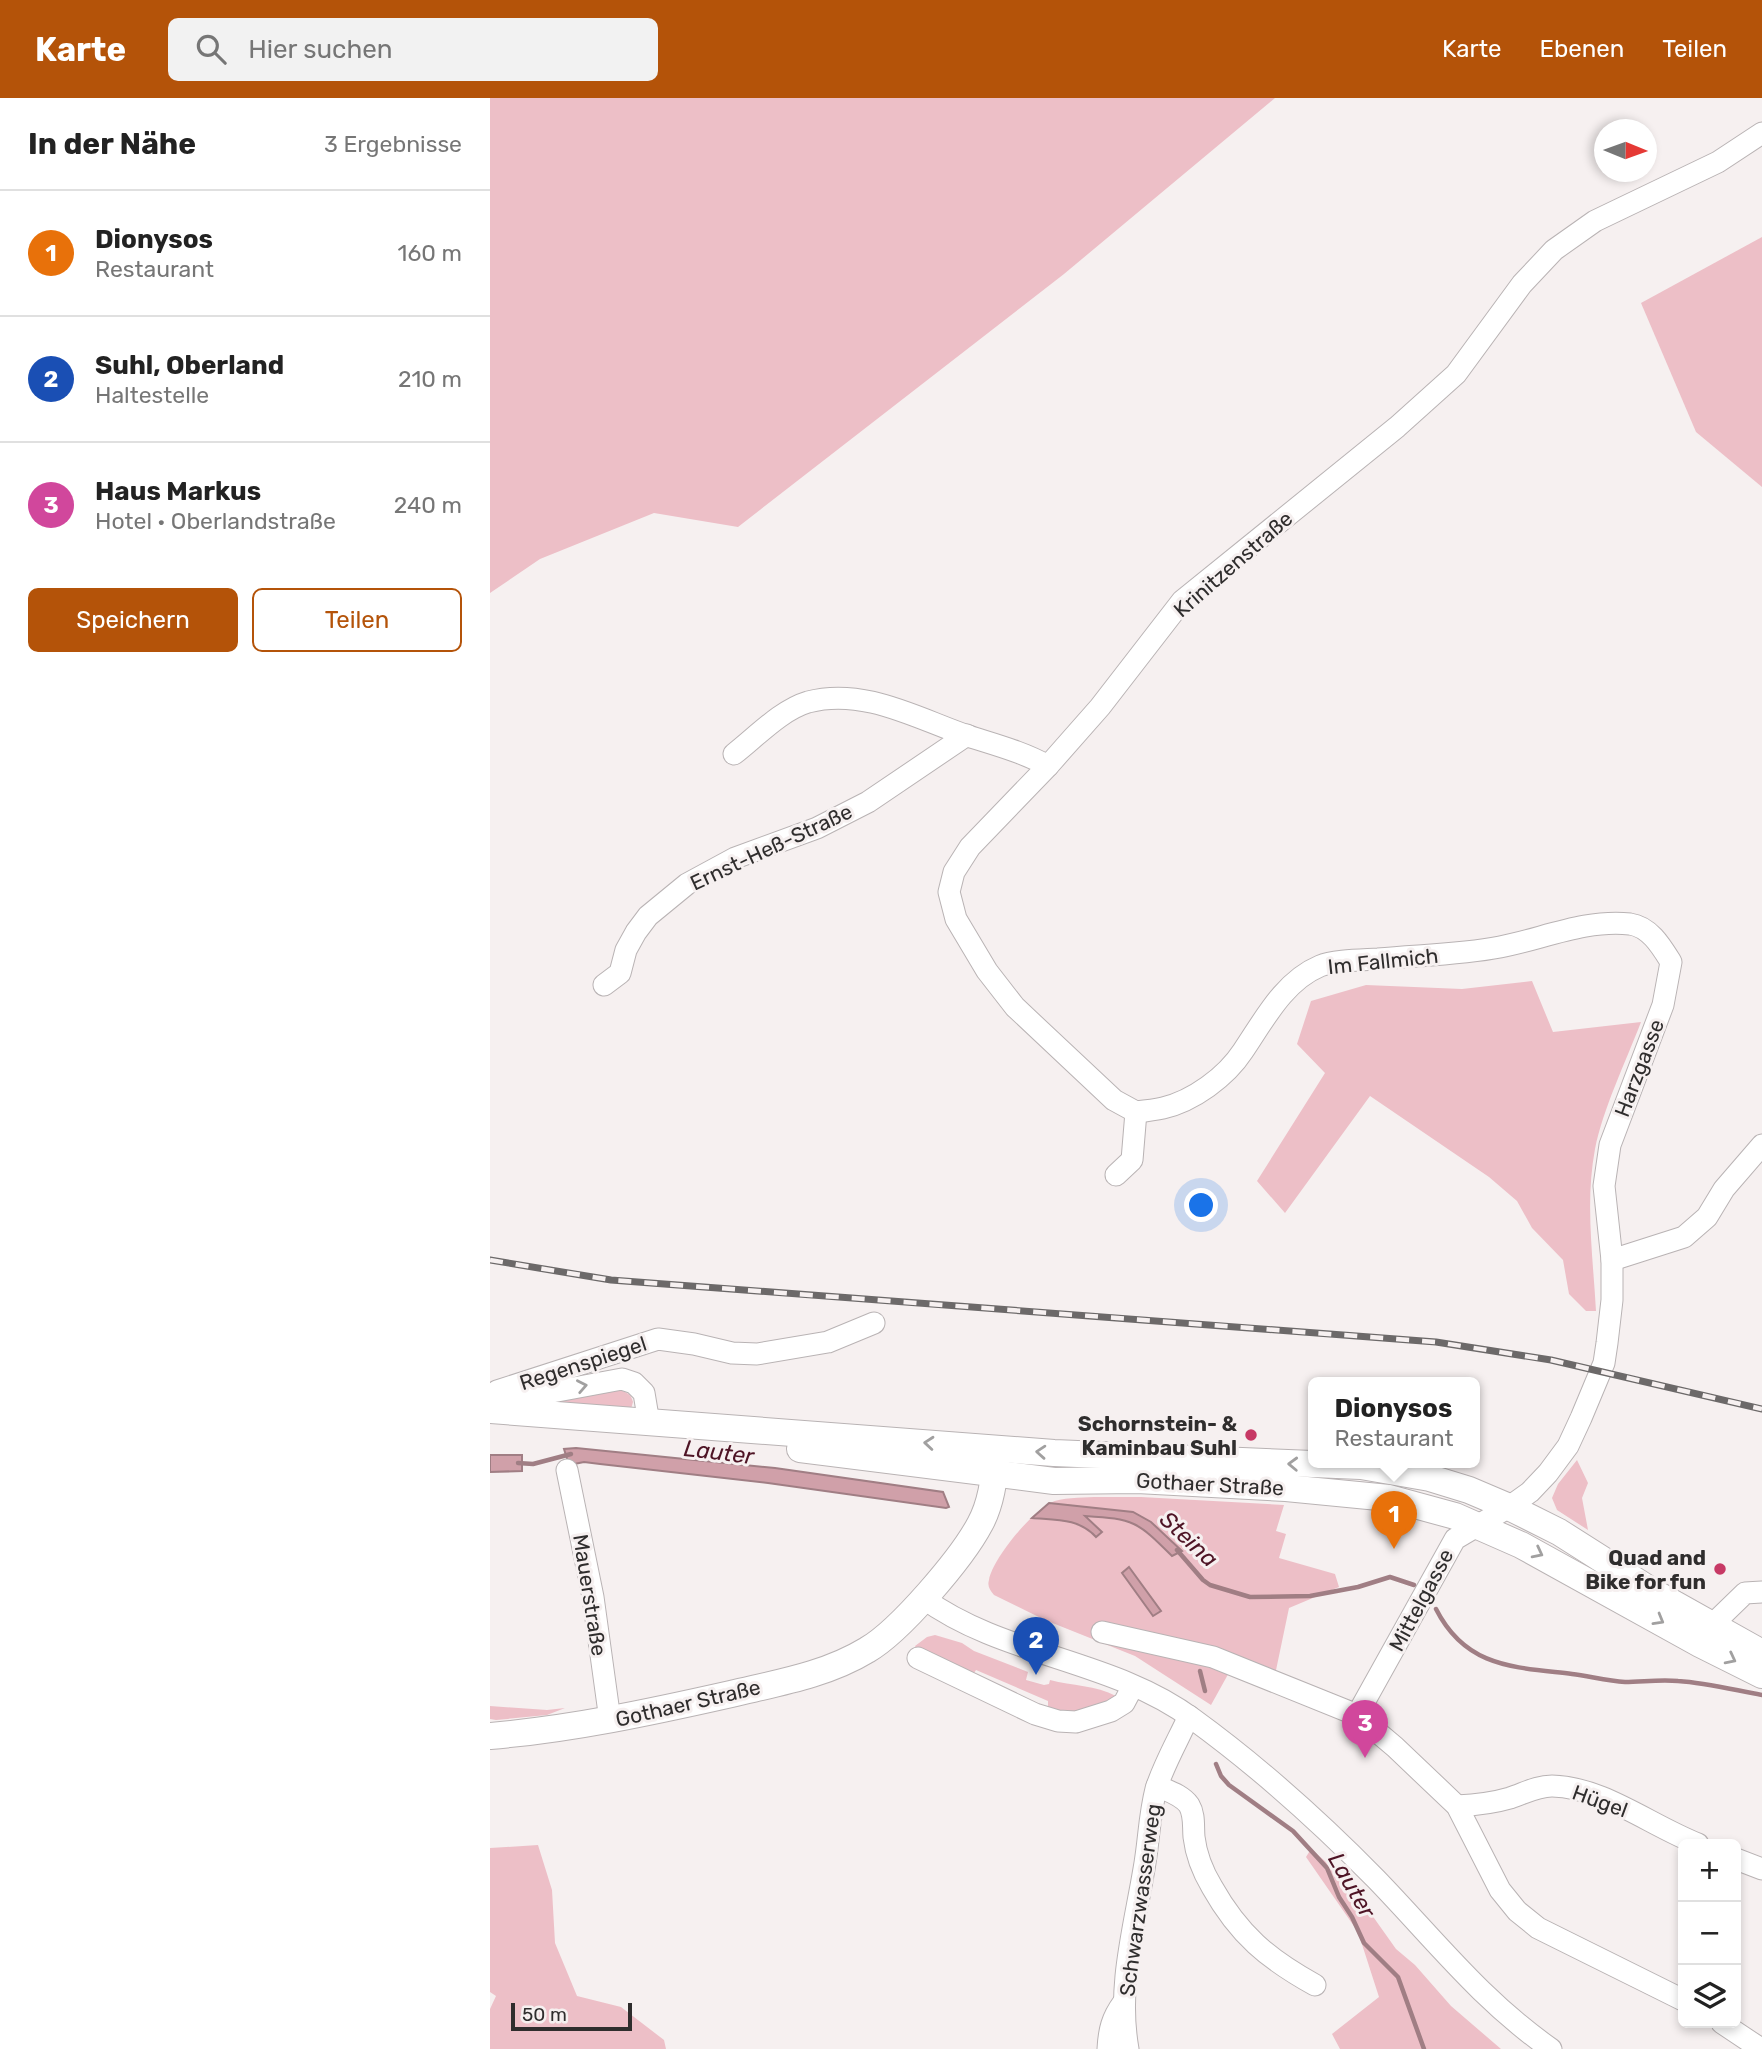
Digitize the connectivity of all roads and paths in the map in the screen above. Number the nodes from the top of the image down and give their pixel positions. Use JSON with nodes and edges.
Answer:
{"nodes":[{"id":1,"x":1762,"y":133,"type":"edge"},
{"id":2,"x":967,"y":735,"type":"junction"},
{"id":3,"x":734,"y":754,"type":"dead end"},
{"id":4,"x":1048,"y":766,"type":"junction"},
{"id":5,"x":1601,"y":923,"type":"joint"},
{"id":6,"x":604,"y":985,"type":"dead end"},
{"id":7,"x":1136,"y":1112,"type":"junction"},
{"id":8,"x":1762,"y":1145,"type":"edge"},
{"id":9,"x":1116,"y":1175,"type":"dead end"},
{"id":10,"x":1612,"y":1260,"type":"junction"},
{"id":11,"x":874,"y":1322,"type":"dead end"},
{"id":12,"x":492,"y":1397,"type":"edge"},
{"id":13,"x":649,"y":1423,"type":"junction"},
{"id":14,"x":490,"y":1425,"type":"edge"},
{"id":15,"x":996,"y":1461,"type":"junction"},
{"id":16,"x":1308,"y":1464,"type":"edge"},
{"id":17,"x":1372,"y":1468,"type":"edge"},
{"id":18,"x":567,"y":1470,"type":"dead end"},
{"id":19,"x":1509,"y":1507,"type":"junction"},
{"id":20,"x":1477,"y":1524,"type":"junction"},
{"id":21,"x":1762,"y":1592,"type":"edge"},
{"id":22,"x":923,"y":1598,"type":"junction"},
{"id":23,"x":1102,"y":1632,"type":"dead end"},
{"id":24,"x":1706,"y":1634,"type":"junction"},
{"id":25,"x":1762,"y":1653,"type":"edge"},
{"id":26,"x":918,"y":1658,"type":"dead end"},
{"id":27,"x":1762,"y":1675,"type":"edge"},
{"id":28,"x":1133,"y":1686,"type":"junction"},
{"id":29,"x":1357,"y":1715,"type":"junction"},
{"id":30,"x":1189,"y":1716,"type":"junction"},
{"id":31,"x":610,"y":1720,"type":"junction"},
{"id":32,"x":490,"y":1736,"type":"edge"},
{"id":33,"x":1157,"y":1786,"type":"junction"},
{"id":34,"x":1457,"y":1806,"type":"junction"},
{"id":35,"x":1688,"y":1839,"type":"edge"},
{"id":36,"x":1741,"y":1861,"type":"edge"},
{"id":37,"x":1762,"y":1869,"type":"edge"},
{"id":38,"x":1315,"y":1985,"type":"dead end"},
{"id":39,"x":1678,"y":1998,"type":"edge"},
{"id":40,"x":1124,"y":2001,"type":"junction"},
{"id":41,"x":1730,"y":2028,"type":"edge"},
{"id":42,"x":1108,"y":2049,"type":"edge"},
{"id":43,"x":1128,"y":2049,"type":"edge"},
{"id":44,"x":1551,"y":2049,"type":"edge"},
{"id":45,"x":1761,"y":2049,"type":"edge"}],
"edges":[{"from":1,"to":4,"type":"street","name":"Krinitzenstraße"},
{"from":2,"to":3,"type":"street"},
{"from":2,"to":4,"type":"street"},
{"from":2,"to":6,"type":"street","name":"Ernst-Heß-Straße"},
{"from":4,"to":7,"type":"street","name":"Krinitzenstraße"},
{"from":5,"to":7,"type":"street","name":"Im Fallmich"},
{"from":5,"to":10,"type":"street","name":"Harzgasse"},
{"from":7,"to":9,"type":"street"},
{"from":8,"to":10,"type":"street"},
{"from":10,"to":19,"type":"street","name":"Harzgasse"},
{"from":11,"to":12,"type":"street","name":"Regenspiegel"},
{"from":12,"to":13,"type":"main road"},
{"from":12,"to":13,"type":"street","one_way":true},
{"from":15,"to":13,"type":"main road","one_way":true},
{"from":14,"to":15,"type":"main road"},
{"from":16,"to":15,"type":"main road","name":"Gothaer Straße","one_way":true},
{"from":15,"to":20,"type":"main road","name":"Gothaer Straße"},
{"from":15,"to":22,"type":"main road","name":"Gothaer Straße"},
{"from":19,"to":17,"type":"main road","name":"Gothaer Straße","one_way":true},
{"from":18,"to":31,"type":"street","name":"Mauerstraße"},
{"from":19,"to":20,"type":"street","name":"Mittelgasse"},
{"from":19,"to":24,"type":"main road","name":"Gothaer Straße"},
{"from":20,"to":24,"type":"main road","name":"Gothaer Straße","one_way":true},
{"from":20,"to":29,"type":"street","name":"Mittelgasse"},
{"from":21,"to":24,"type":"street"},
{"from":22,"to":28,"type":"street"},
{"from":22,"to":31,"type":"main road","name":"Gothaer Straße"},
{"from":23,"to":29,"type":"street"},
{"from":24,"to":25,"type":"main road"},
{"from":24,"to":27,"type":"main road","name":"Gothaer Straße","one_way":true},
{"from":26,"to":28,"type":"street"},
{"from":28,"to":30,"type":"street"},
{"from":29,"to":34,"type":"street"},
{"from":30,"to":33,"type":"street","name":"Schwarzwasserweg"},
{"from":30,"to":44,"type":"street"},
{"from":31,"to":32,"type":"main road","name":"Gothaer Straße"},
{"from":33,"to":38,"type":"street"},
{"from":33,"to":40,"type":"street","name":"Schwarzwasserweg"},
{"from":34,"to":35,"type":"street","name":"Hügel"},
{"from":34,"to":39,"type":"street"},
{"from":36,"to":37,"type":"street"},
{"from":40,"to":42,"type":"street"},
{"from":40,"to":43,"type":"street","name":"Schwarzwasserweg"},
{"from":41,"to":45,"type":"street"}]}
